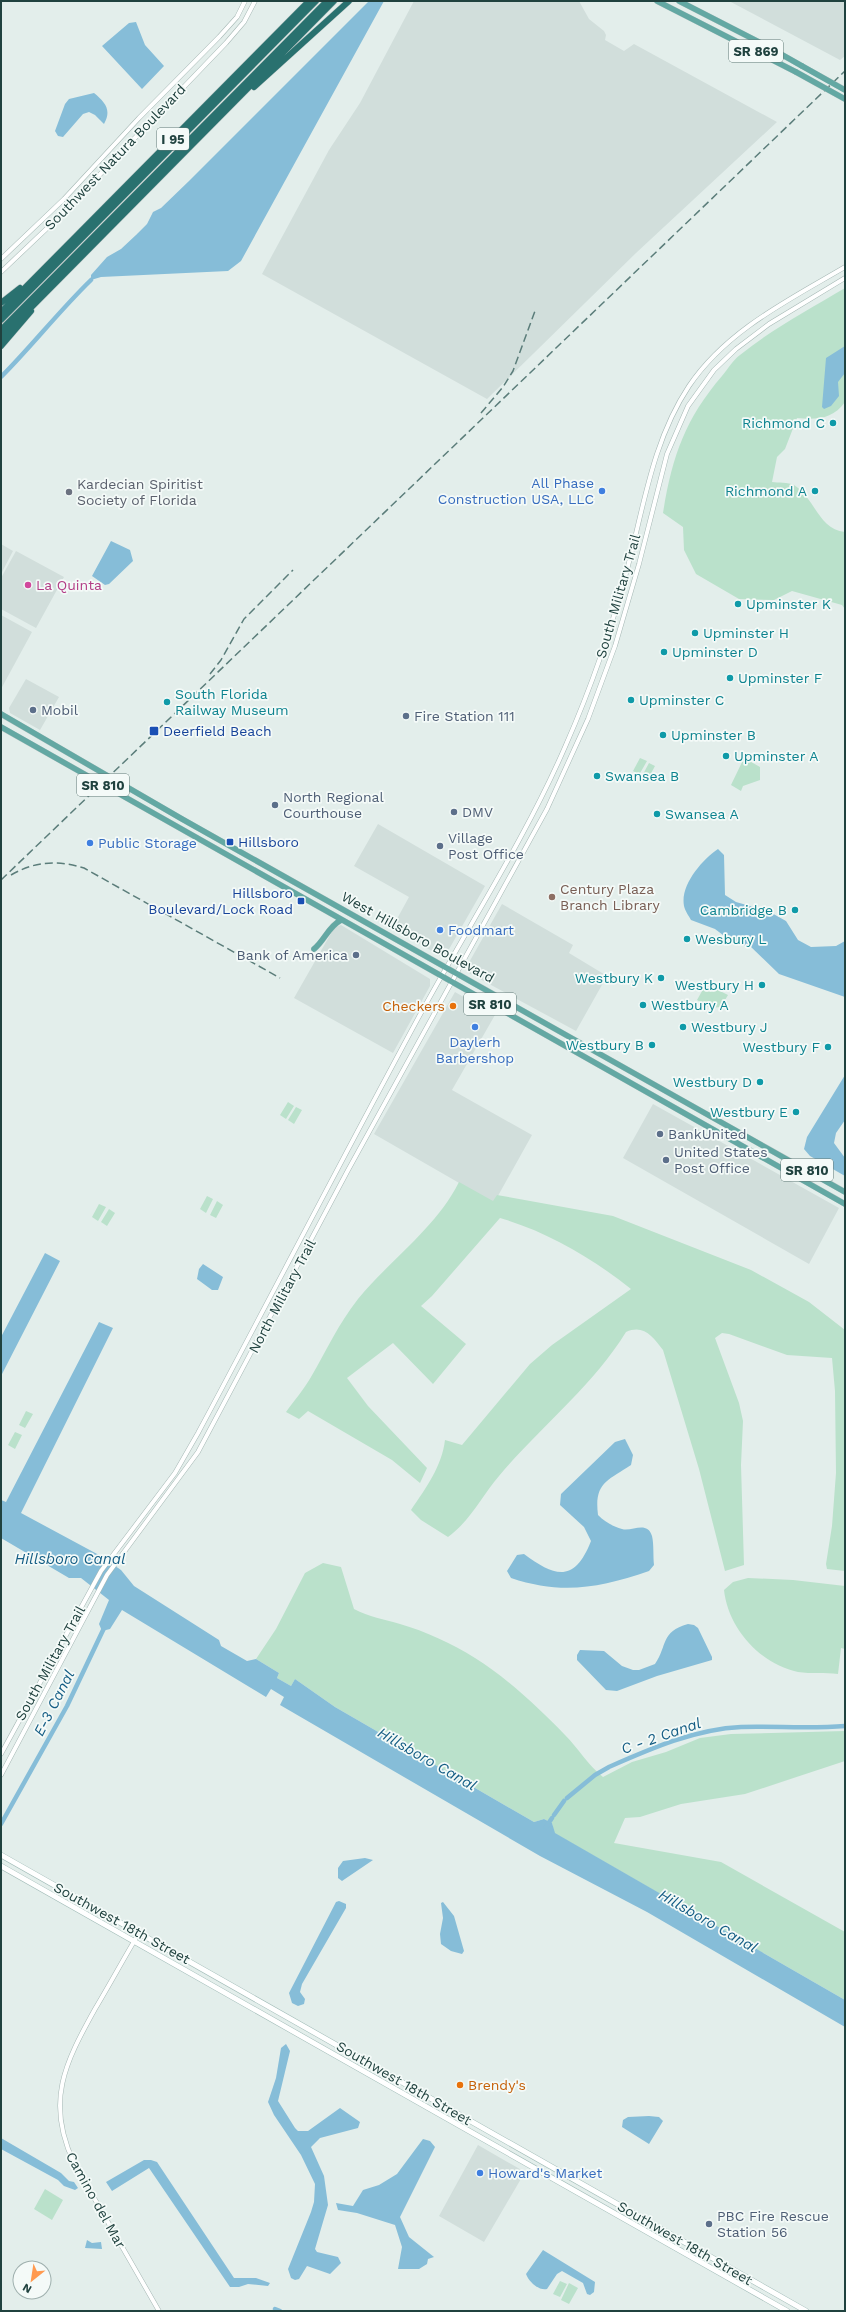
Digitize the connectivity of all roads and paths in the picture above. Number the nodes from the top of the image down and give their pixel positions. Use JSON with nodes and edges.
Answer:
{"nodes":[{"id":1,"x":245,"y":1,"type":"edge"},
{"id":2,"x":255,"y":1,"type":"edge"},
{"id":3,"x":309,"y":1,"type":"edge"},
{"id":4,"x":316,"y":1,"type":"edge"},
{"id":5,"x":327,"y":1,"type":"edge"},
{"id":6,"x":334,"y":1,"type":"edge"},
{"id":7,"x":349,"y":1,"type":"edge"},
{"id":8,"x":657,"y":1,"type":"edge"},
{"id":9,"x":679,"y":1,"type":"edge"},
{"id":10,"x":845,"y":90,"type":"edge"},
{"id":11,"x":240,"y":97,"type":"junction"},
{"id":12,"x":845,"y":99,"type":"edge"},
{"id":13,"x":1,"y":259,"type":"edge"},
{"id":14,"x":845,"y":267,"type":"edge"},
{"id":15,"x":1,"y":272,"type":"edge"},
{"id":16,"x":36,"y":277,"type":"junction"},
{"id":17,"x":845,"y":278,"type":"edge"},
{"id":18,"x":40,"y":298,"type":"junction"},
{"id":19,"x":1,"y":303,"type":"edge"},
{"id":20,"x":1,"y":312,"type":"edge"},
{"id":21,"x":1,"y":320,"type":"edge"},
{"id":22,"x":1,"y":330,"type":"edge"},
{"id":23,"x":1,"y":338,"type":"edge"},
{"id":24,"x":1,"y":346,"type":"edge"},
{"id":25,"x":1,"y":714,"type":"edge"},
{"id":26,"x":1,"y":727,"type":"edge"},
{"id":27,"x":148,"y":810,"type":"junction"},
{"id":28,"x":168,"y":810,"type":"junction"},
{"id":29,"x":244,"y":854,"type":"junction"},
{"id":30,"x":227,"y":855,"type":"junction"},
{"id":31,"x":341,"y":920,"type":"junction"},
{"id":32,"x":314,"y":949,"type":"dead end"},
{"id":33,"x":447,"y":967,"type":"junction"},
{"id":34,"x":456,"y":973,"type":"junction"},
{"id":35,"x":442,"y":977,"type":"junction"},
{"id":36,"x":451,"y":982,"type":"junction"},
{"id":37,"x":714,"y":1118,"type":"junction"},
{"id":38,"x":701,"y":1123,"type":"junction"},
{"id":39,"x":729,"y":1126,"type":"junction"},
{"id":40,"x":711,"y":1129,"type":"junction"},
{"id":41,"x":845,"y":1192,"type":"edge"},
{"id":42,"x":845,"y":1204,"type":"edge"},
{"id":43,"x":88,"y":1594,"type":"joint"},
{"id":44,"x":94,"y":1597,"type":"joint"},
{"id":45,"x":1,"y":1754,"type":"edge"},
{"id":46,"x":1,"y":1775,"type":"edge"},
{"id":47,"x":1,"y":1855,"type":"edge"},
{"id":48,"x":1,"y":1866,"type":"edge"},
{"id":49,"x":139,"y":1933,"type":"junction"},
{"id":50,"x":134,"y":1941,"type":"junction"},
{"id":51,"x":159,"y":2311,"type":"edge"},
{"id":52,"x":787,"y":2311,"type":"edge"},
{"id":53,"x":806,"y":2311,"type":"edge"}],
"edges":[{"from":1,"to":13,"type":"street","name":"Southwest Natura Boulevard"},
{"from":2,"to":15,"type":"street","name":"Southwest Natura Boulevard"},
{"from":3,"to":16,"type":"highway","number":"I 95"},
{"from":4,"to":21,"type":"highway"},
{"from":5,"to":22,"type":"highway"},
{"from":6,"to":11,"type":"highway","number":"I 95"},
{"from":7,"to":11,"type":"highway"},
{"from":8,"to":12,"type":"main road","number":"SR 869","bridge":true},
{"from":9,"to":10,"type":"main road","number":"SR 869","bridge":true},
{"from":11,"to":18,"type":"highway","number":"I 95"},
{"from":14,"to":33,"type":"street","name":"South Military Trail"},
{"from":16,"to":19,"type":"highway"},
{"from":16,"to":20,"type":"highway","number":"I 95"},
{"from":17,"to":34,"type":"street","name":"South Military Trail"},
{"from":18,"to":23,"type":"highway","number":"I 95"},
{"from":18,"to":24,"type":"highway"},
{"from":25,"to":28,"type":"main road","name":"West Hillsboro Boulevard","number":"SR 810"},
{"from":26,"to":27,"type":"main road","name":"West Hillsboro Boulevard","number":"SR 810"},
{"from":27,"to":28,"type":"main road"},
{"from":27,"to":30,"type":"main road","name":"West Hillsboro Boulevard","number":"SR 810"},
{"from":28,"to":29,"type":"main road","name":"West Hillsboro Boulevard","number":"SR 810"},
{"from":29,"to":30,"type":"main road"},
{"from":29,"to":33,"type":"main road","name":"West Hillsboro Boulevard","number":"SR 810"},
{"from":30,"to":31,"type":"main road","name":"West Hillsboro Boulevard","number":"SR 810"},
{"from":31,"to":32,"type":"main road"},
{"from":31,"to":35,"type":"main road","name":"West Hillsboro Boulevard","number":"SR 810"},
{"from":33,"to":34,"type":"main road","name":"West Hillsboro Boulevard","number":"SR 810"},
{"from":33,"to":35,"type":"street","name":"South Military Trail"},
{"from":34,"to":36,"type":"street","name":"South Military Trail"},
{"from":34,"to":37,"type":"main road","name":"West Hillsboro Boulevard","number":"SR 810"},
{"from":35,"to":36,"type":"main road","name":"West Hillsboro Boulevard","number":"SR 810"},
{"from":35,"to":43,"type":"street","name":"North Military Trail"},
{"from":36,"to":38,"type":"main road","name":"West Hillsboro Boulevard","number":"SR 810"},
{"from":36,"to":44,"type":"street","name":"North Military Trail"},
{"from":37,"to":38,"type":"main road"},
{"from":37,"to":39,"type":"main road","name":"West Hillsboro Boulevard","number":"SR 810"},
{"from":38,"to":40,"type":"main road","name":"West Hillsboro Boulevard","number":"SR 810"},
{"from":39,"to":40,"type":"main road"},
{"from":39,"to":41,"type":"main road","name":"West Hillsboro Boulevard","number":"SR 810"},
{"from":40,"to":42,"type":"main road","name":"West Hillsboro Boulevard","number":"SR 810"},
{"from":43,"to":45,"type":"street","name":"South Military Trail"},
{"from":44,"to":46,"type":"street","name":"South Military Trail"},
{"from":47,"to":49,"type":"main road","name":"Southwest 18th Street"},
{"from":48,"to":50,"type":"main road","name":"Southwest 18th Street"},
{"from":49,"to":50,"type":"street","name":"Camino del Mar"},
{"from":49,"to":53,"type":"main road","name":"Southwest 18th Street"},
{"from":50,"to":51,"type":"street","name":"Camino del Mar"},
{"from":50,"to":52,"type":"main road","name":"Southwest 18th Street"}]}
